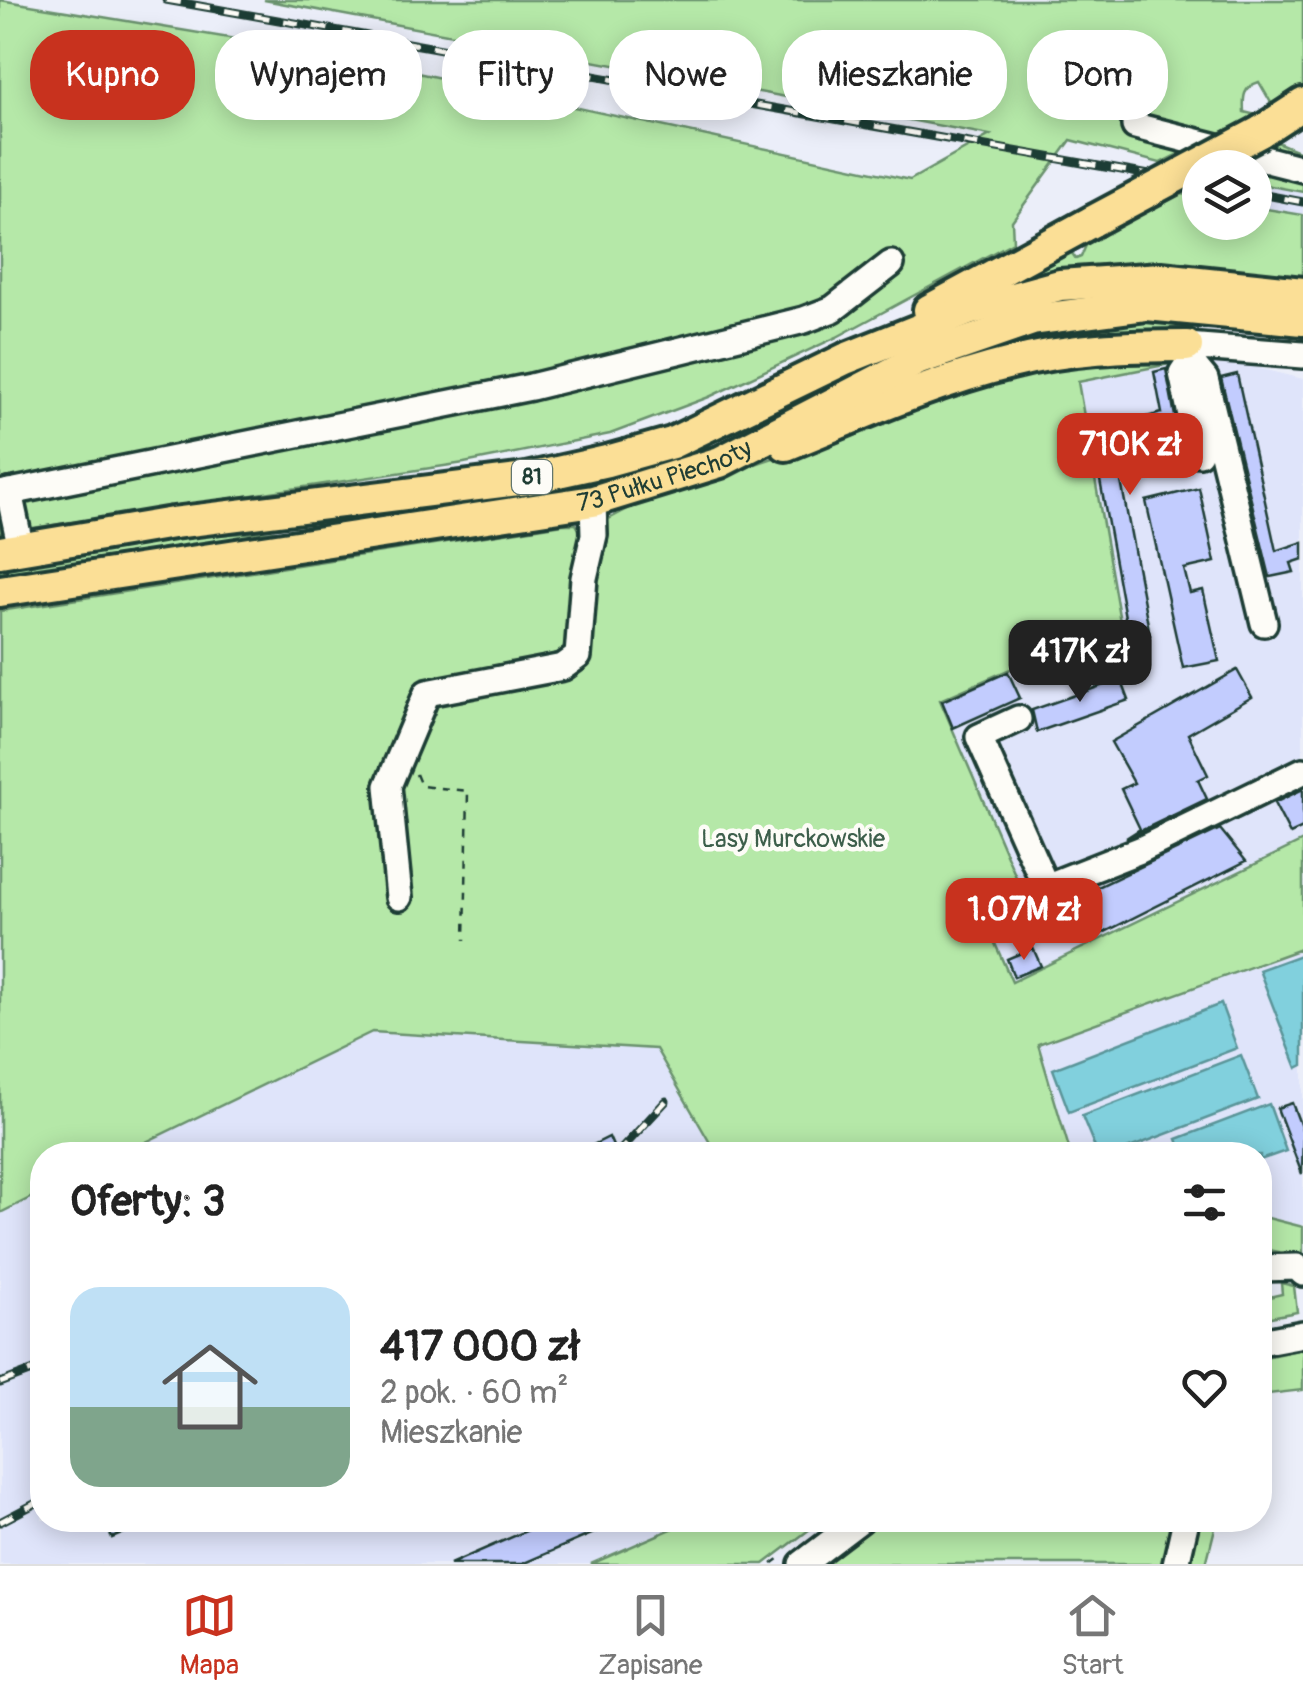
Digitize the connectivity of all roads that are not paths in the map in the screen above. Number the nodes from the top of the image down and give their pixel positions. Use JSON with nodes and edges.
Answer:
{"nodes":[{"id":1,"x":1303,"y":104,"type":"edge"},
{"id":2,"x":1135,"y":126,"type":"dead end"},
{"id":3,"x":1303,"y":169,"type":"edge"},
{"id":4,"x":891,"y":264,"type":"dead end"},
{"id":5,"x":1303,"y":294,"type":"edge"},
{"id":6,"x":1303,"y":320,"type":"edge"},
{"id":7,"x":1188,"y":354,"type":"junction"},
{"id":8,"x":1303,"y":355,"type":"edge"},
{"id":9,"x":846,"y":359,"type":"junction"},
{"id":10,"x":1200,"y":454,"type":"dead end"},
{"id":11,"x":720,"y":462,"type":"junction"},
{"id":12,"x":4,"y":493,"type":"edge"},
{"id":13,"x":593,"y":501,"type":"junction"},
{"id":14,"x":11,"y":551,"type":"edge"},
{"id":15,"x":0,"y":591,"type":"edge"},
{"id":16,"x":1264,"y":623,"type":"dead end"},
{"id":17,"x":1018,"y":719,"type":"dead end"},
{"id":18,"x":1303,"y":771,"type":"edge"},
{"id":19,"x":399,"y":897,"type":"dead end"},
{"id":20,"x":1272,"y":1267,"type":"edge"},
{"id":21,"x":1303,"y":1273,"type":"edge"},
{"id":22,"x":1303,"y":1334,"type":"edge"},
{"id":23,"x":1272,"y":1340,"type":"edge"},
{"id":24,"x":844,"y":1532,"type":"edge"},
{"id":25,"x":1183,"y":1532,"type":"edge"},
{"id":26,"x":802,"y":1564,"type":"edge"},
{"id":27,"x":1176,"y":1564,"type":"edge"}],
"edges":[{"from":1,"to":9,"type":"main road","bridge":true},
{"from":2,"to":3,"type":"street"},
{"from":4,"to":12,"type":"street"},
{"from":5,"to":9,"type":"main road","name":"73 Pułku Piechoty","number":"81"},
{"from":6,"to":11,"type":"main road","name":"73 Pułku Piechoty","number":"81"},
{"from":7,"to":8,"type":"street"},
{"from":7,"to":10,"type":"street"},
{"from":7,"to":11,"type":"main road"},
{"from":7,"to":16,"type":"street"},
{"from":9,"to":14,"type":"main road","name":"73 Pułku Piechoty","number":"81"},
{"from":11,"to":13,"type":"main road","name":"73 Pułku Piechoty","number":"81"},
{"from":12,"to":14,"type":"street"},
{"from":13,"to":15,"type":"main road","name":"73 Pułku Piechoty","number":"81"},
{"from":13,"to":19,"type":"street"},
{"from":17,"to":18,"type":"street"},
{"from":20,"to":21,"type":"street"},
{"from":22,"to":23,"type":"street"},
{"from":24,"to":26,"type":"street"},
{"from":25,"to":27,"type":"street"}]}
